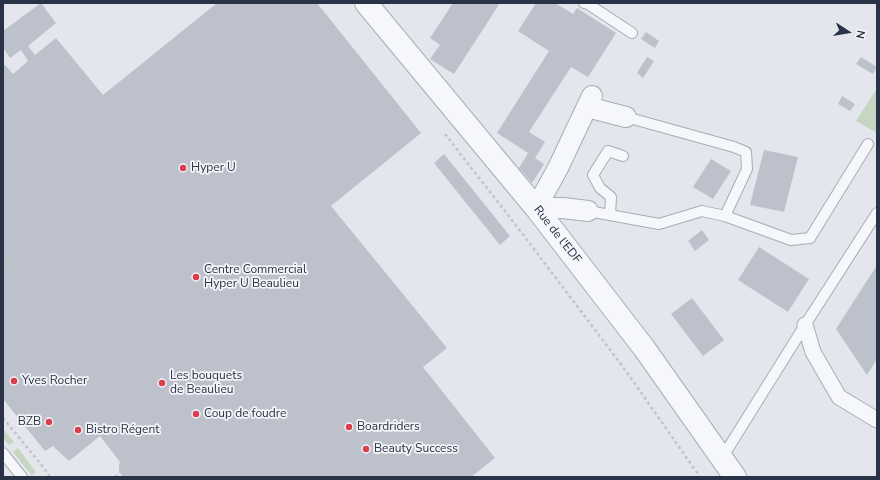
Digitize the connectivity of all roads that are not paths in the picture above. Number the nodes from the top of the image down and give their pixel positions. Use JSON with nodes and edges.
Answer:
{"nodes":[{"id":1,"x":366,"y":3,"type":"edge"},
{"id":2,"x":584,"y":3,"type":"edge"},
{"id":3,"x":632,"y":34,"type":"dead end"},
{"id":4,"x":626,"y":117,"type":"joint"},
{"id":5,"x":868,"y":144,"type":"dead end"},
{"id":6,"x":622,"y":156,"type":"dead end"},
{"id":7,"x":536,"y":208,"type":"junction"},
{"id":8,"x":588,"y":211,"type":"joint"},
{"id":9,"x":877,"y":213,"type":"edge"},
{"id":10,"x":610,"y":215,"type":"junction"},
{"id":11,"x":725,"y":216,"type":"junction"},
{"id":12,"x":805,"y":325,"type":"junction"},
{"id":13,"x":877,"y":420,"type":"edge"},
{"id":14,"x":3,"y":453,"type":"edge"},
{"id":15,"x":722,"y":458,"type":"junction"},
{"id":16,"x":22,"y":477,"type":"edge"},
{"id":17,"x":735,"y":477,"type":"edge"}],
"edges":[{"from":1,"to":7,"type":"street","name":"Rue de l'EDF"},
{"from":2,"to":3,"type":"lane"},
{"from":4,"to":7,"type":"street"},
{"from":4,"to":11,"type":"lane"},
{"from":5,"to":11,"type":"lane"},
{"from":6,"to":10,"type":"lane"},
{"from":7,"to":8,"type":"street"},
{"from":7,"to":15,"type":"street","name":"Rue de l'EDF"},
{"from":8,"to":10,"type":"lane"},
{"from":9,"to":12,"type":"lane"},
{"from":10,"to":11,"type":"lane"},
{"from":12,"to":13,"type":"street"},
{"from":12,"to":15,"type":"lane"},
{"from":14,"to":16,"type":"lane"},
{"from":15,"to":17,"type":"street","name":"Rue de l'EDF"}]}
